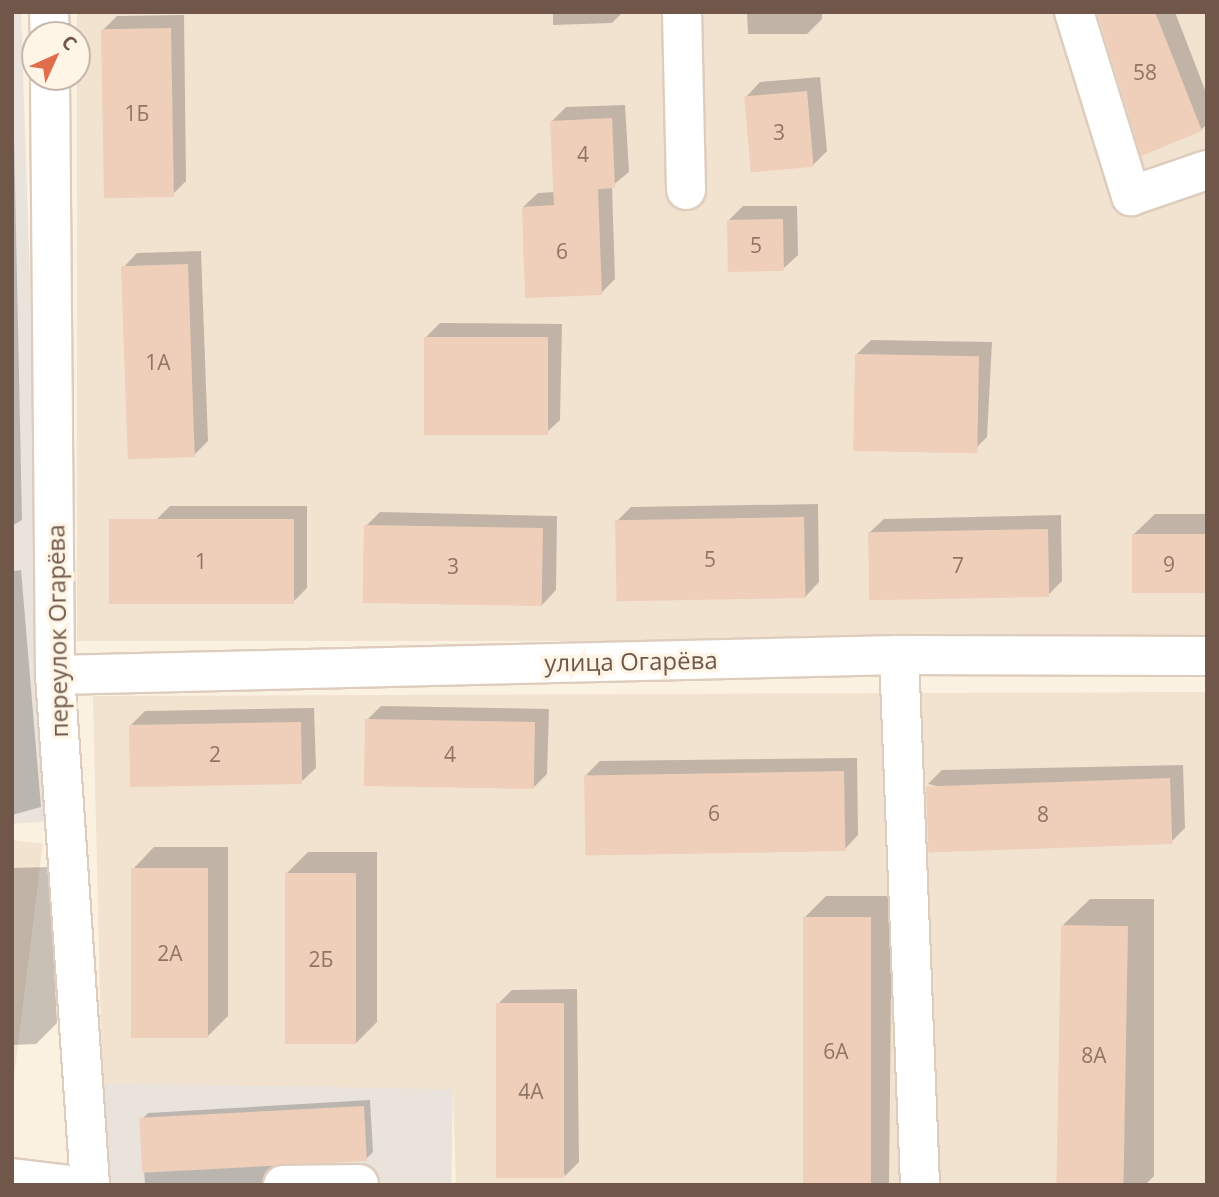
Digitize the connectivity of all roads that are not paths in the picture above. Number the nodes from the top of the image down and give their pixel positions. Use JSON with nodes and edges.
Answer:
{"nodes":[{"id":1,"x":682,"y":12,"type":"edge"},
{"id":2,"x":1074,"y":12,"type":"edge"},
{"id":3,"x":50,"y":91,"type":"edge"},
{"id":4,"x":1207,"y":170,"type":"edge"},
{"id":5,"x":686,"y":190,"type":"dead end"},
{"id":6,"x":899,"y":655,"type":"junction"},
{"id":7,"x":1207,"y":656,"type":"edge"},
{"id":8,"x":55,"y":675,"type":"junction"},
{"id":9,"x":12,"y":1178,"type":"edge"},
{"id":10,"x":359,"y":1184,"type":"edge"},
{"id":11,"x":69,"y":1185,"type":"edge"},
{"id":12,"x":90,"y":1185,"type":"edge"},
{"id":13,"x":283,"y":1185,"type":"edge"},
{"id":14,"x":920,"y":1185,"type":"edge"}],
"edges":[{"from":1,"to":5,"type":"street"},
{"from":2,"to":4,"type":"street"},
{"from":3,"to":8,"type":"street","name":"переулок Огарёва"},
{"from":6,"to":7,"type":"street","name":"улица Огарёва"},
{"from":6,"to":8,"type":"street","name":"улица Огарёва"},
{"from":6,"to":14,"type":"street"},
{"from":8,"to":12,"type":"street","name":"переулок Огарёва"},
{"from":9,"to":11,"type":"street"},
{"from":10,"to":13,"type":"street"}]}
